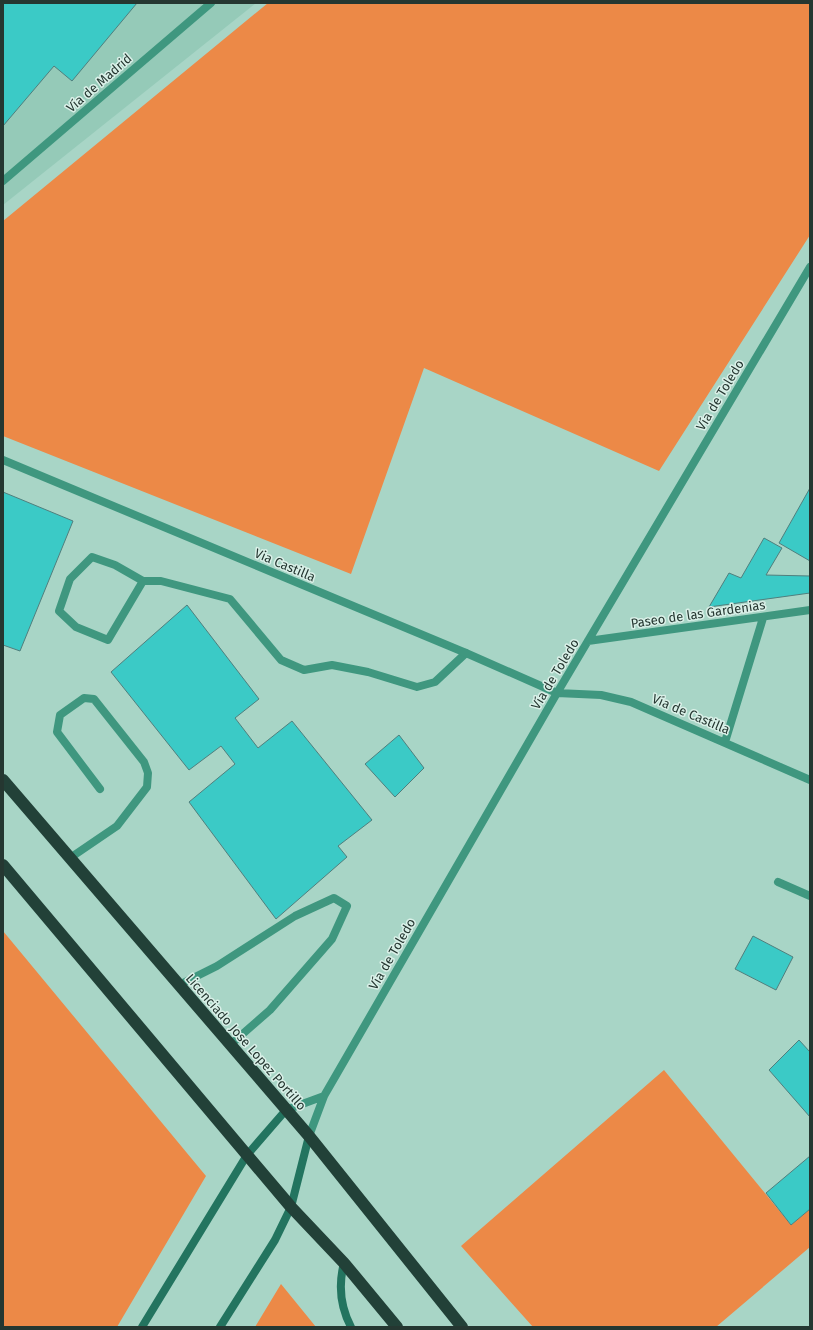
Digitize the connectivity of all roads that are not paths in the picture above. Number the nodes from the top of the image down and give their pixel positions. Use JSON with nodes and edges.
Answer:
{"nodes":[{"id":1,"x":211,"y":3,"type":"edge"},
{"id":2,"x":3,"y":181,"type":"edge"},
{"id":3,"x":810,"y":266,"type":"edge"},
{"id":4,"x":3,"y":460,"type":"edge"},
{"id":5,"x":143,"y":580,"type":"junction"},
{"id":6,"x":810,"y":610,"type":"edge"},
{"id":7,"x":763,"y":618,"type":"junction"},
{"id":8,"x":588,"y":641,"type":"junction"},
{"id":9,"x":466,"y":653,"type":"junction"},
{"id":10,"x":557,"y":693,"type":"junction"},
{"id":11,"x":726,"y":742,"type":"junction"},
{"id":12,"x":3,"y":780,"type":"edge"},
{"id":13,"x":810,"y":780,"type":"edge"},
{"id":14,"x":100,"y":789,"type":"dead end"},
{"id":15,"x":70,"y":858,"type":"junction"},
{"id":16,"x":3,"y":864,"type":"edge"},
{"id":17,"x":778,"y":882,"type":"dead end"},
{"id":18,"x":810,"y":896,"type":"edge"},
{"id":19,"x":179,"y":985,"type":"junction"},
{"id":20,"x":230,"y":1045,"type":"junction"},
{"id":21,"x":324,"y":1096,"type":"junction"},
{"id":22,"x":286,"y":1110,"type":"junction"},
{"id":23,"x":309,"y":1136,"type":"junction"},
{"id":24,"x":247,"y":1155,"type":"junction"},
{"id":25,"x":291,"y":1207,"type":"junction"},
{"id":26,"x":344,"y":1263,"type":"junction"},
{"id":27,"x":142,"y":1327,"type":"edge"},
{"id":28,"x":220,"y":1327,"type":"edge"},
{"id":29,"x":351,"y":1327,"type":"edge"},
{"id":30,"x":397,"y":1327,"type":"edge"},
{"id":31,"x":462,"y":1327,"type":"edge"}],
"edges":[{"from":1,"to":2,"type":"street","name":"Vía de Madrid"},
{"from":3,"to":8,"type":"street","name":"Vía de Toledo"},
{"from":4,"to":9,"type":"street","name":"Via Castilla"},
{"from":5,"to":5,"type":"street"},
{"from":5,"to":9,"type":"street"},
{"from":6,"to":7,"type":"street","name":"Paseo de las Gardenias"},
{"from":7,"to":8,"type":"street","name":"Paseo de las Gardenias"},
{"from":7,"to":11,"type":"street"},
{"from":8,"to":10,"type":"street","name":"Vía de Toledo"},
{"from":9,"to":10,"type":"street","name":"Via Castilla"},
{"from":10,"to":11,"type":"street","name":"Vía de Castilla"},
{"from":10,"to":21,"type":"street","name":"Vía de Toledo"},
{"from":11,"to":13,"type":"street","name":"Vía de Castilla"},
{"from":12,"to":15,"type":"highway","name":"Licenciado Jose Lopez Portillo"},
{"from":14,"to":15,"type":"street"},
{"from":15,"to":19,"type":"highway","name":"Licenciado Jose Lopez Portillo"},
{"from":16,"to":24,"type":"highway"},
{"from":17,"to":18,"type":"street"},
{"from":19,"to":20,"type":"highway","name":"Licenciado Jose Lopez Portillo"},
{"from":19,"to":20,"type":"street"},
{"from":20,"to":22,"type":"highway","name":"Licenciado Jose Lopez Portillo"},
{"from":21,"to":22,"type":"street"},
{"from":21,"to":23,"type":"street","name":"Vía de Toledo"},
{"from":22,"to":23,"type":"highway","name":"Licenciado Jose Lopez Portillo"},
{"from":22,"to":24,"type":"street"},
{"from":23,"to":25,"type":"street"},
{"from":23,"to":31,"type":"highway","name":"Licenciado Jose Lopez Portillo"},
{"from":24,"to":25,"type":"highway"},
{"from":24,"to":27,"type":"street"},
{"from":25,"to":26,"type":"highway"},
{"from":25,"to":28,"type":"street"},
{"from":26,"to":29,"type":"street"},
{"from":26,"to":30,"type":"highway"}]}
